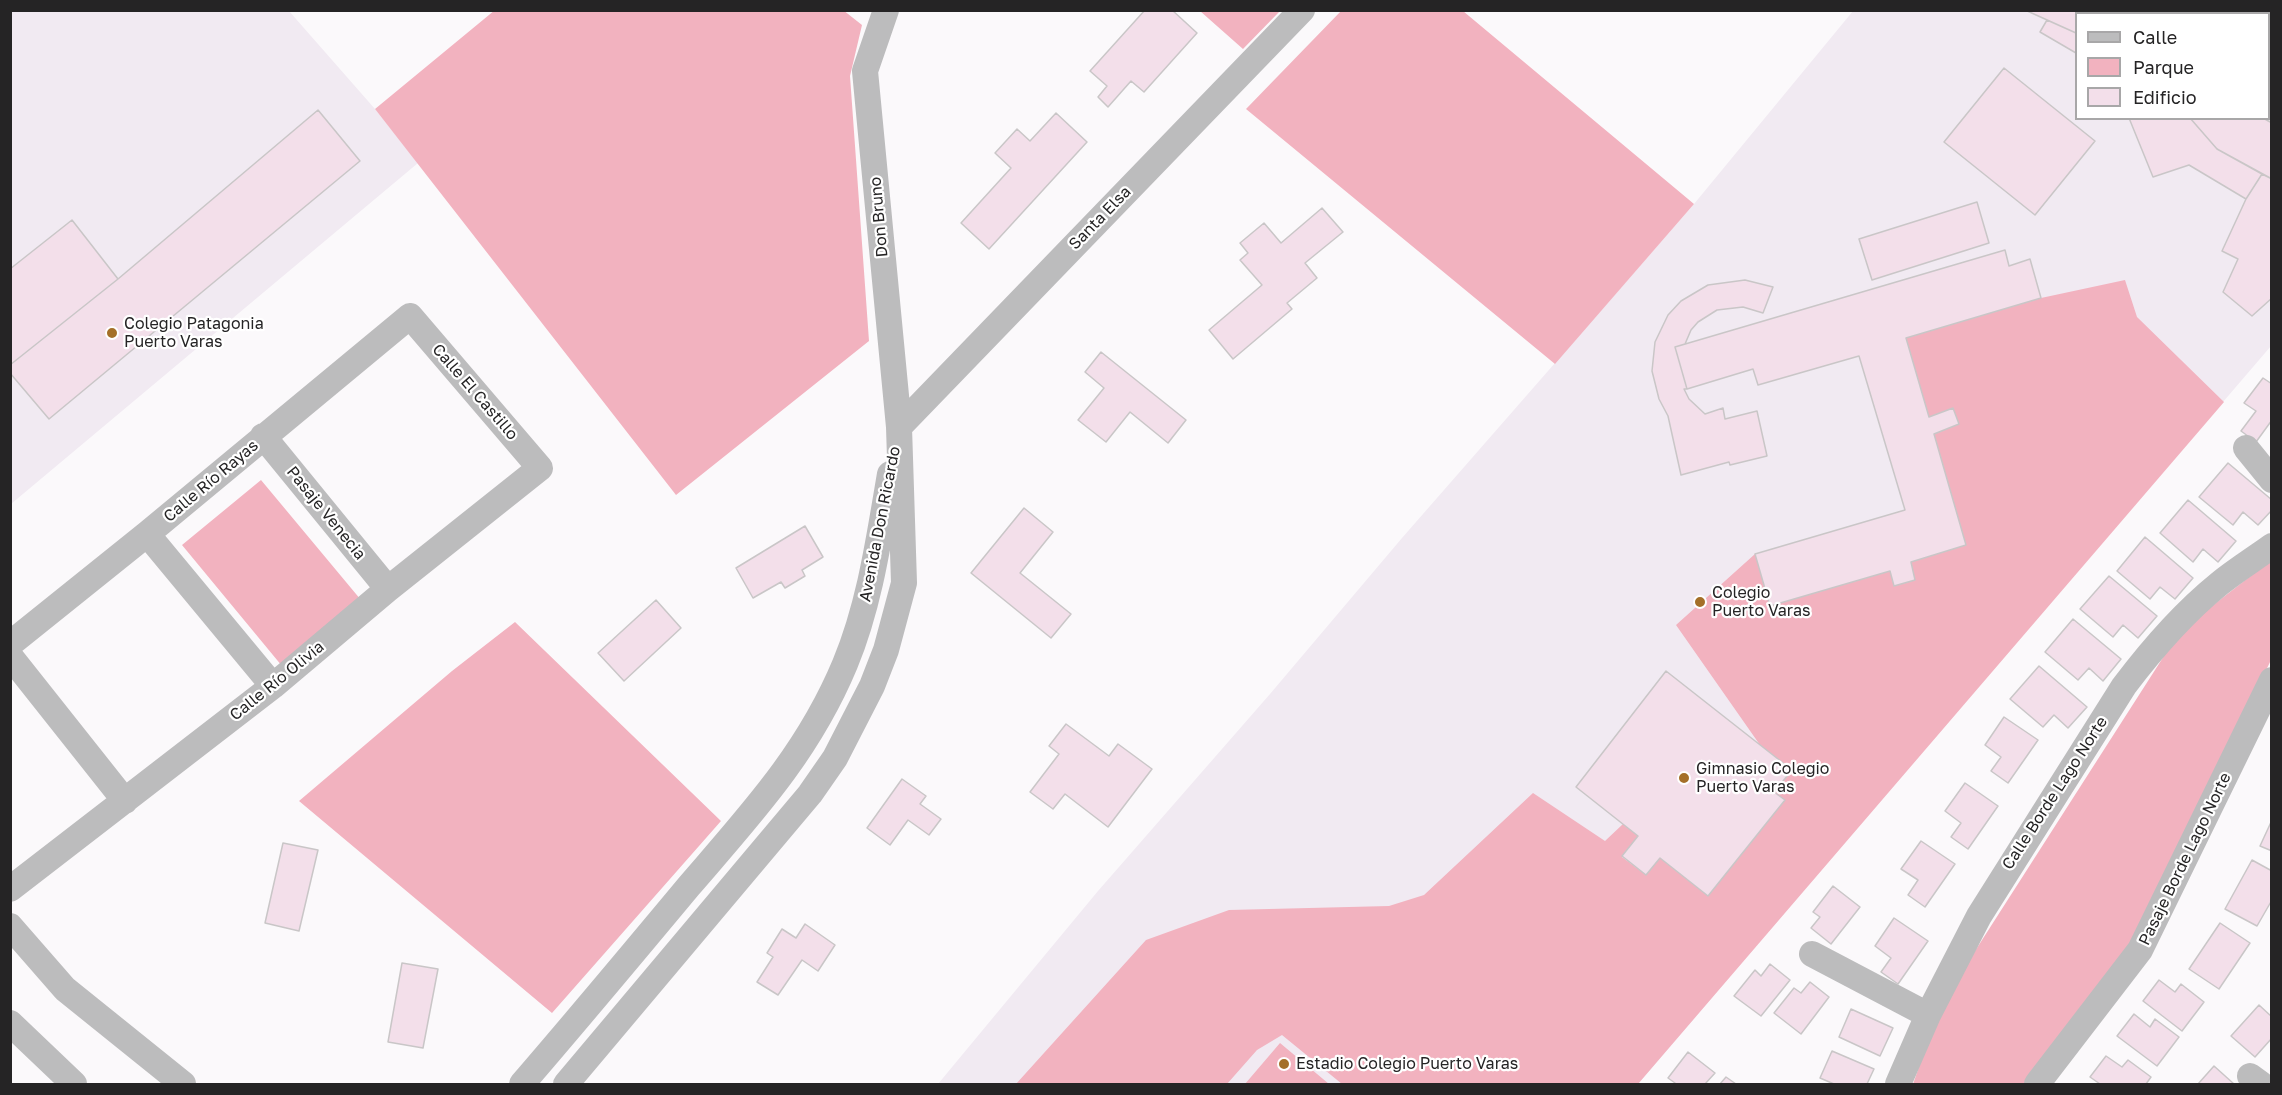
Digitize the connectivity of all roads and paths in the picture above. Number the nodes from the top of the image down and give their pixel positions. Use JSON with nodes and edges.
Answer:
{"nodes":[{"id":1,"x":886,"y":10,"type":"edge"},
{"id":2,"x":1302,"y":10,"type":"edge"},
{"id":3,"x":410,"y":316,"type":"joint"},
{"id":4,"x":899,"y":427,"type":"junction"},
{"id":5,"x":263,"y":436,"type":"junction"},
{"id":6,"x":2246,"y":448,"type":"dead end"},
{"id":7,"x":540,"y":468,"type":"joint"},
{"id":8,"x":2271,"y":480,"type":"edge"},
{"id":9,"x":147,"y":534,"type":"junction"},
{"id":10,"x":2271,"y":546,"type":"edge"},
{"id":11,"x":388,"y":589,"type":"junction"},
{"id":12,"x":10,"y":644,"type":"edge"},
{"id":13,"x":10,"y":656,"type":"edge"},
{"id":14,"x":2271,"y":680,"type":"edge"},
{"id":15,"x":273,"y":686,"type":"junction"},
{"id":16,"x":125,"y":801,"type":"junction"},
{"id":17,"x":723,"y":847,"type":"junction"},
{"id":18,"x":749,"y":867,"type":"junction"},
{"id":19,"x":10,"y":889,"type":"edge"},
{"id":20,"x":10,"y":926,"type":"edge"},
{"id":21,"x":1812,"y":954,"type":"dead end"},
{"id":22,"x":596,"y":998,"type":"junction"},
{"id":23,"x":1928,"y":1015,"type":"junction"},
{"id":24,"x":622,"y":1017,"type":"junction"},
{"id":25,"x":13,"y":1029,"type":"edge"},
{"id":26,"x":74,"y":1084,"type":"edge"},
{"id":27,"x":183,"y":1084,"type":"edge"},
{"id":28,"x":522,"y":1084,"type":"edge"},
{"id":29,"x":566,"y":1084,"type":"edge"},
{"id":30,"x":1898,"y":1084,"type":"edge"},
{"id":31,"x":2037,"y":1084,"type":"edge"}],
"edges":[{"from":1,"to":4,"type":"street","name":"Don Bruno"},
{"from":2,"to":4,"type":"street","name":"Santa Elsa"},
{"from":3,"to":5,"type":"street","name":"Calle Río Rayas"},
{"from":3,"to":7,"type":"street","name":"Calle El Castillo"},
{"from":4,"to":17,"type":"street","name":"Avenida Don Ricardo"},
{"from":4,"to":18,"type":"street","name":"Avenida Don Ricardo"},
{"from":5,"to":9,"type":"street","name":"Calle Río Rayas"},
{"from":5,"to":11,"type":"street","name":"Pasaje Venecia"},
{"from":6,"to":8,"type":"street"},
{"from":7,"to":11,"type":"street","name":"Calle Río Olivia"},
{"from":9,"to":12,"type":"street","name":"Calle Río Rayas"},
{"from":9,"to":15,"type":"street"},
{"from":10,"to":23,"type":"street","name":"Calle Borde Lago Norte"},
{"from":11,"to":15,"type":"street","name":"Calle Río Olivia"},
{"from":13,"to":16,"type":"street"},
{"from":14,"to":31,"type":"street","name":"Pasaje Borde Lago Norte"},
{"from":15,"to":16,"type":"street","name":"Calle Río Olivia"},
{"from":16,"to":19,"type":"street","name":"Calle Río Olivia"},
{"from":17,"to":18,"type":"street"},
{"from":17,"to":22,"type":"street","name":"Avenida Don Ricardo"},
{"from":18,"to":24,"type":"street","name":"Avenida Don Ricardo"},
{"from":20,"to":27,"type":"street"},
{"from":21,"to":23,"type":"street"},
{"from":22,"to":24,"type":"street"},
{"from":22,"to":28,"type":"street","name":"Avenida Don Ricardo"},
{"from":23,"to":30,"type":"street","name":"Calle Borde Lago Norte"},
{"from":24,"to":29,"type":"street","name":"Avenida Don Ricardo"},
{"from":25,"to":26,"type":"street"}]}
